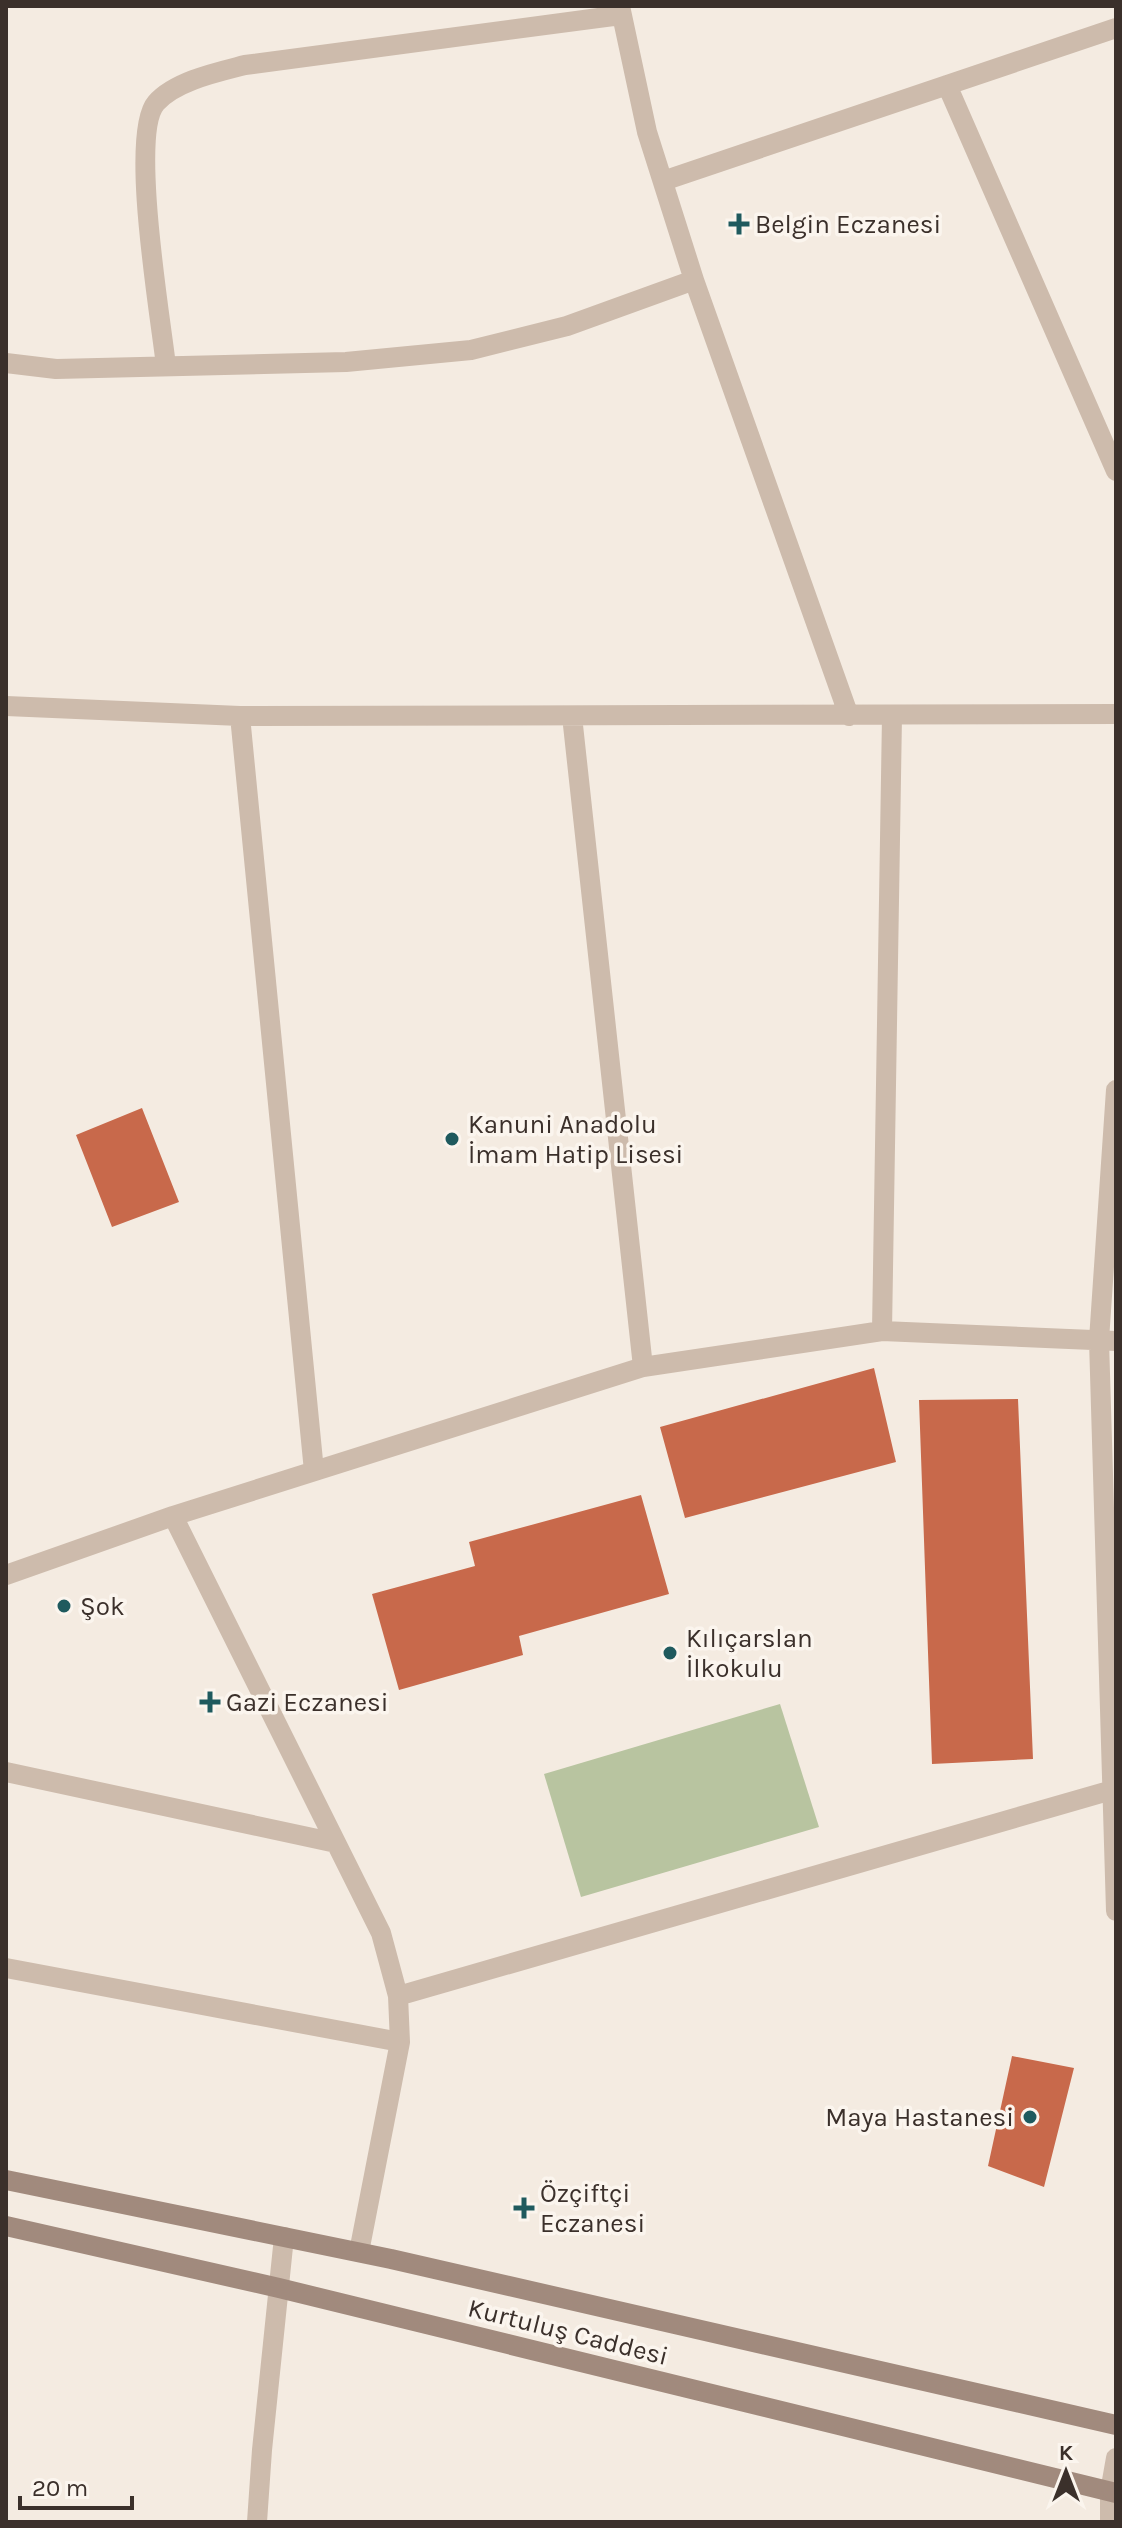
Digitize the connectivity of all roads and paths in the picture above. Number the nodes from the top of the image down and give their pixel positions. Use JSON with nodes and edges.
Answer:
{"nodes":[{"id":1,"x":621,"y":10,"type":"edge"},
{"id":2,"x":1116,"y":28,"type":"edge"},
{"id":3,"x":947,"y":85,"type":"junction"},
{"id":4,"x":663,"y":181,"type":"junction"},
{"id":5,"x":694,"y":280,"type":"junction"},
{"id":6,"x":6,"y":363,"type":"edge"},
{"id":7,"x":166,"y":366,"type":"junction"},
{"id":8,"x":1116,"y":471,"type":"edge"},
{"id":9,"x":6,"y":706,"type":"edge"},
{"id":10,"x":1116,"y":714,"type":"edge"},
{"id":11,"x":240,"y":716,"type":"junction"},
{"id":12,"x":572,"y":716,"type":"junction"},
{"id":13,"x":849,"y":716,"type":"junction"},
{"id":14,"x":892,"y":716,"type":"junction"},
{"id":15,"x":1116,"y":1090,"type":"edge"},
{"id":16,"x":882,"y":1331,"type":"junction"},
{"id":17,"x":1108,"y":1340,"type":"edge"},
{"id":18,"x":643,"y":1367,"type":"junction"},
{"id":19,"x":314,"y":1471,"type":"junction"},
{"id":20,"x":173,"y":1516,"type":"junction"},
{"id":21,"x":6,"y":1575,"type":"edge"},
{"id":22,"x":6,"y":1772,"type":"edge"},
{"id":23,"x":1112,"y":1790,"type":"junction"},
{"id":24,"x":336,"y":1843,"type":"junction"},
{"id":25,"x":1116,"y":1911,"type":"edge"},
{"id":26,"x":6,"y":1968,"type":"edge"},
{"id":27,"x":398,"y":1996,"type":"junction"},
{"id":28,"x":400,"y":2042,"type":"junction"},
{"id":29,"x":6,"y":2180,"type":"edge"},
{"id":30,"x":6,"y":2226,"type":"edge"},
{"id":31,"x":284,"y":2237,"type":"junction"},
{"id":32,"x":359,"y":2252,"type":"junction"},
{"id":33,"x":279,"y":2288,"type":"junction"},
{"id":34,"x":1116,"y":2425,"type":"edge"},
{"id":35,"x":1116,"y":2458,"type":"edge"},
{"id":36,"x":1113,"y":2492,"type":"edge"},
{"id":37,"x":257,"y":2522,"type":"edge"},
{"id":38,"x":1110,"y":2522,"type":"edge"}],
"edges":[{"from":1,"to":4,"type":"street"},
{"from":1,"to":7,"type":"street"},
{"from":2,"to":3,"type":"street"},
{"from":3,"to":4,"type":"street"},
{"from":3,"to":8,"type":"street"},
{"from":4,"to":5,"type":"street"},
{"from":5,"to":7,"type":"street"},
{"from":5,"to":13,"type":"street"},
{"from":6,"to":7,"type":"street"},
{"from":9,"to":11,"type":"street"},
{"from":10,"to":14,"type":"street"},
{"from":11,"to":12,"type":"street"},
{"from":11,"to":19,"type":"street"},
{"from":12,"to":13,"type":"street"},
{"from":12,"to":18,"type":"street"},
{"from":13,"to":14,"type":"street"},
{"from":14,"to":16,"type":"street"},
{"from":15,"to":17,"type":"street"},
{"from":16,"to":17,"type":"street"},
{"from":16,"to":18,"type":"street"},
{"from":17,"to":23,"type":"street"},
{"from":18,"to":19,"type":"street"},
{"from":19,"to":20,"type":"street"},
{"from":20,"to":21,"type":"street"},
{"from":20,"to":24,"type":"street"},
{"from":22,"to":24,"type":"street"},
{"from":23,"to":25,"type":"street"},
{"from":23,"to":27,"type":"street"},
{"from":24,"to":27,"type":"street"},
{"from":26,"to":28,"type":"street"},
{"from":27,"to":28,"type":"street"},
{"from":28,"to":32,"type":"street"},
{"from":29,"to":31,"type":"main road"},
{"from":30,"to":33,"type":"main road","name":"Kurtuluş Caddesi"},
{"from":31,"to":32,"type":"main road"},
{"from":31,"to":33,"type":"street"},
{"from":32,"to":34,"type":"main road"},
{"from":33,"to":36,"type":"main road","name":"Kurtuluş Caddesi"},
{"from":33,"to":37,"type":"street"},
{"from":35,"to":36,"type":"street"},
{"from":36,"to":38,"type":"street"}]}
